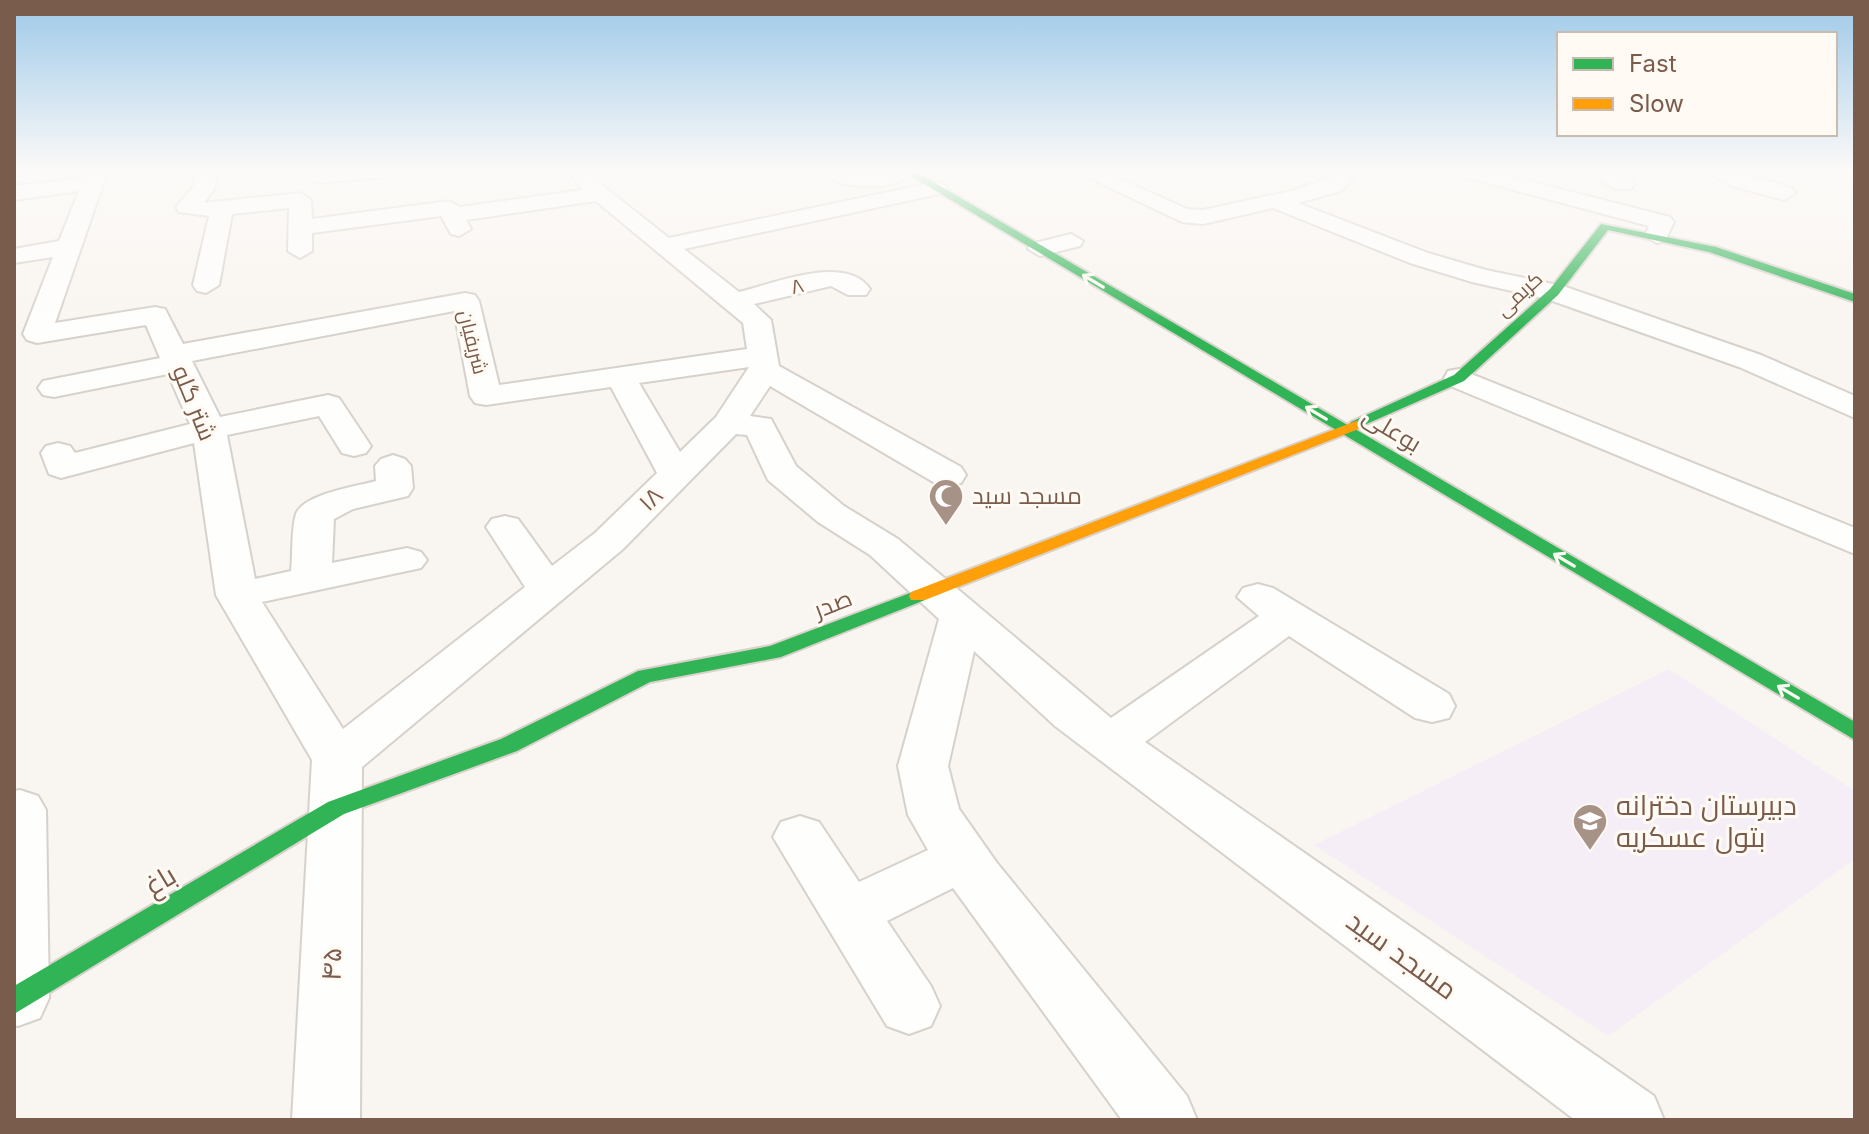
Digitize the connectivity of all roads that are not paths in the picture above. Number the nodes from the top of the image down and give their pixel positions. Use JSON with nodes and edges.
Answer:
{"nodes":[{"id":1,"x":78,"y":223,"type":"edge"},
{"id":2,"x":219,"y":223,"type":"edge"},
{"id":3,"x":300,"y":223,"type":"edge"},
{"id":4,"x":377,"y":223,"type":"edge"},
{"id":5,"x":639,"y":223,"type":"edge"},
{"id":6,"x":748,"y":223,"type":"edge"},
{"id":7,"x":997,"y":223,"type":"edge"},
{"id":8,"x":1330,"y":223,"type":"edge"},
{"id":9,"x":1662,"y":223,"type":"edge"},
{"id":10,"x":1657,"y":236,"type":"junction"},
{"id":11,"x":1071,"y":241,"type":"dead end"},
{"id":12,"x":664,"y":246,"type":"junction"},
{"id":13,"x":69,"y":247,"type":"junction"},
{"id":14,"x":1040,"y":249,"type":"junction"},
{"id":15,"x":14,"y":256,"type":"edge"},
{"id":16,"x":206,"y":285,"type":"dead end"},
{"id":17,"x":857,"y":289,"type":"dead end"},
{"id":18,"x":1554,"y":292,"type":"junction"},
{"id":19,"x":1855,"y":298,"type":"edge"},
{"id":20,"x":734,"y":301,"type":"junction"},
{"id":21,"x":26,"y":336,"type":"edge"},
{"id":22,"x":176,"y":359,"type":"junction"},
{"id":23,"x":764,"y":363,"type":"junction"},
{"id":24,"x":620,"y":376,"type":"junction"},
{"id":25,"x":1459,"y":378,"type":"junction"},
{"id":26,"x":54,"y":388,"type":"dead end"},
{"id":27,"x":1855,"y":408,"type":"edge"},
{"id":28,"x":728,"y":424,"type":"junction"},
{"id":29,"x":209,"y":429,"type":"junction"},
{"id":30,"x":1345,"y":430,"type":"junction"},
{"id":31,"x":354,"y":446,"type":"dead end"},
{"id":32,"x":58,"y":453,"type":"dead end"},
{"id":33,"x":393,"y":466,"type":"dead end"},
{"id":34,"x":676,"y":475,"type":"junction"},
{"id":35,"x":948,"y":475,"type":"dead end"},
{"id":36,"x":505,"y":527,"type":"dead end"},
{"id":37,"x":1855,"y":542,"type":"edge"},
{"id":38,"x":407,"y":560,"type":"dead end"},
{"id":39,"x":311,"y":580,"type":"junction"},
{"id":40,"x":548,"y":590,"type":"junction"},
{"id":41,"x":237,"y":595,"type":"junction"},
{"id":42,"x":948,"y":602,"type":"junction"},
{"id":43,"x":1432,"y":706,"type":"dead end"},
{"id":44,"x":1855,"y":732,"type":"edge"},
{"id":45,"x":1111,"y":742,"type":"junction"},
{"id":46,"x":336,"y":784,"type":"junction"},
{"id":47,"x":14,"y":811,"type":"edge"},
{"id":48,"x":800,"y":837,"type":"dead end"},
{"id":49,"x":963,"y":858,"type":"junction"},
{"id":50,"x":849,"y":913,"type":"junction"},
{"id":51,"x":16,"y":1000,"type":"edge"},
{"id":52,"x":909,"y":1006,"type":"dead end"},
{"id":53,"x":1620,"y":1113,"type":"edge"},
{"id":54,"x":326,"y":1120,"type":"edge"},
{"id":55,"x":1163,"y":1120,"type":"edge"}],
"edges":[{"from":1,"to":13,"type":"street","name":"شتر گلو"},
{"from":2,"to":16,"type":"street"},
{"from":3,"to":4,"type":"street"},
{"from":5,"to":12,"type":"street"},
{"from":6,"to":12,"type":"street"},
{"from":7,"to":14,"type":"street","name":"بوعلی"},
{"from":8,"to":18,"type":"street"},
{"from":9,"to":10,"type":"street"},
{"from":10,"to":18,"type":"street","name":"کریمی"},
{"from":10,"to":19,"type":"street","name":"کریمی"},
{"from":11,"to":14,"type":"street"},
{"from":12,"to":20,"type":"street"},
{"from":13,"to":15,"type":"street"},
{"from":13,"to":21,"type":"street","name":"شتر گلو"},
{"from":30,"to":14,"type":"street","name":"بوعلی","one_way":true},
{"from":17,"to":20,"type":"street","name":"۸"},
{"from":18,"to":25,"type":"street","name":"کریمی"},
{"from":18,"to":27,"type":"street"},
{"from":20,"to":23,"type":"street"},
{"from":21,"to":22,"type":"street","name":"شتر گلو"},
{"from":22,"to":24,"type":"street","name":"شریفیان"},
{"from":22,"to":26,"type":"street"},
{"from":22,"to":29,"type":"street","name":"شتر گلو"},
{"from":23,"to":24,"type":"street","name":"شریفیان"},
{"from":23,"to":28,"type":"street","name":"۱۸"},
{"from":23,"to":35,"type":"street"},
{"from":24,"to":34,"type":"street"},
{"from":25,"to":30,"type":"street","name":"کریمی"},
{"from":25,"to":37,"type":"street"},
{"from":28,"to":34,"type":"street","name":"۱۸"},
{"from":28,"to":42,"type":"street","name":"مسجد سید"},
{"from":29,"to":31,"type":"street"},
{"from":29,"to":32,"type":"street"},
{"from":29,"to":41,"type":"street","name":"شتر گلو"},
{"from":30,"to":42,"type":"street","name":"صدر"},
{"from":44,"to":30,"type":"street","name":"بوعلی","one_way":true},
{"from":33,"to":39,"type":"street"},
{"from":34,"to":40,"type":"street","name":"۱۸"},
{"from":36,"to":40,"type":"street"},
{"from":38,"to":39,"type":"street"},
{"from":39,"to":41,"type":"street"},
{"from":40,"to":46,"type":"street","name":"۱۸"},
{"from":41,"to":46,"type":"street","name":"شتر گلو"},
{"from":42,"to":45,"type":"street","name":"مسجد سید"},
{"from":42,"to":46,"type":"street","name":"صدر"},
{"from":42,"to":49,"type":"street"},
{"from":43,"to":45,"type":"street"},
{"from":45,"to":53,"type":"street","name":"مسجد سید"},
{"from":46,"to":51,"type":"street","name":"باغ"},
{"from":46,"to":54,"type":"street","name":"۴۵"},
{"from":47,"to":51,"type":"street"},
{"from":48,"to":50,"type":"street"},
{"from":49,"to":50,"type":"street"},
{"from":49,"to":55,"type":"street"},
{"from":50,"to":52,"type":"street"}]}
